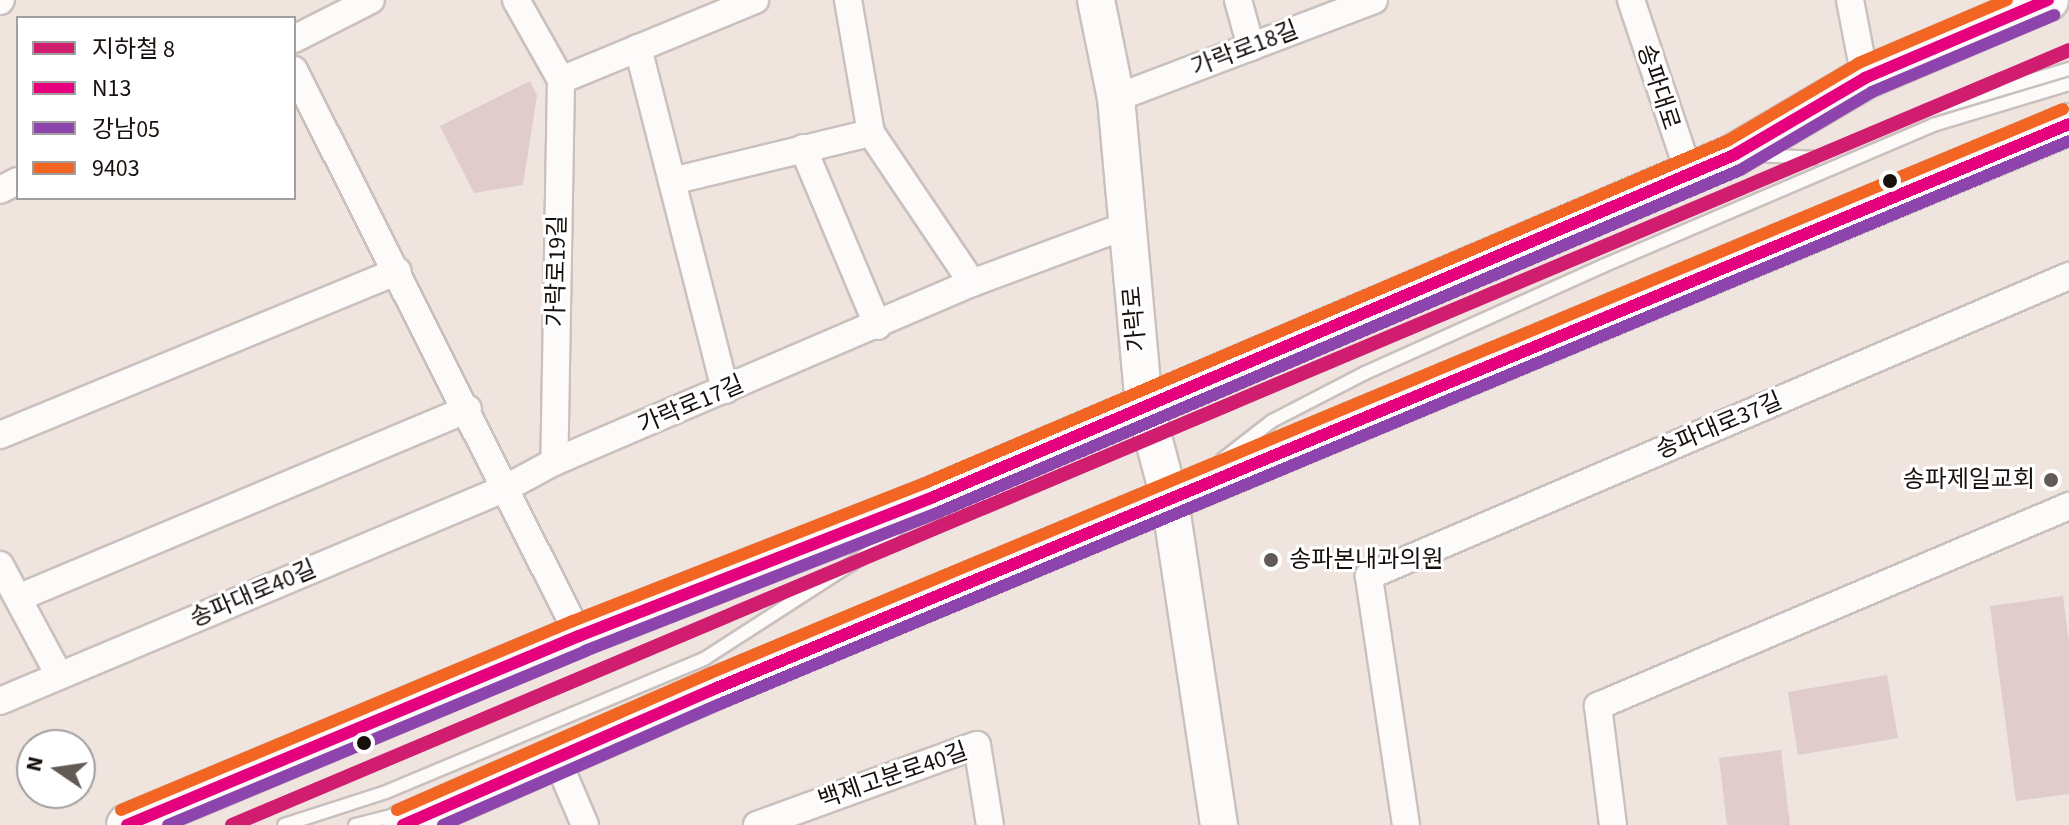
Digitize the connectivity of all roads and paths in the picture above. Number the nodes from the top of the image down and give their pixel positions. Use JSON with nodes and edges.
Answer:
{"nodes":[{"id":1,"x":371,"y":0,"type":"edge"},
{"id":2,"x":516,"y":0,"type":"edge"},
{"id":3,"x":755,"y":0,"type":"edge"},
{"id":4,"x":848,"y":0,"type":"edge"},
{"id":5,"x":1096,"y":0,"type":"edge"},
{"id":6,"x":1238,"y":0,"type":"edge"},
{"id":7,"x":1374,"y":0,"type":"edge"},
{"id":8,"x":1631,"y":0,"type":"edge"},
{"id":9,"x":1850,"y":0,"type":"edge"},
{"id":10,"x":2048,"y":0,"type":"edge"},
{"id":11,"x":296,"y":38,"type":"edge"},
{"id":12,"x":1251,"y":47,"type":"junction"},
{"id":13,"x":638,"y":48,"type":"junction"},
{"id":14,"x":2069,"y":69,"type":"edge"},
{"id":15,"x":296,"y":74,"type":"edge"},
{"id":16,"x":1865,"y":78,"type":"junction"},
{"id":17,"x":561,"y":80,"type":"junction"},
{"id":18,"x":2069,"y":84,"type":"edge"},
{"id":19,"x":1116,"y":98,"type":"junction"},
{"id":20,"x":2069,"y":124,"type":"edge"},
{"id":21,"x":871,"y":133,"type":"junction"},
{"id":22,"x":803,"y":148,"type":"junction"},
{"id":23,"x":1734,"y":155,"type":"junction"},
{"id":24,"x":1689,"y":173,"type":"junction"},
{"id":25,"x":672,"y":181,"type":"junction"},
{"id":26,"x":1128,"y":225,"type":"junction"},
{"id":27,"x":397,"y":271,"type":"junction"},
{"id":28,"x":2069,"y":276,"type":"edge"},
{"id":29,"x":972,"y":283,"type":"junction"},
{"id":30,"x":878,"y":326,"type":"junction"},
{"id":31,"x":725,"y":390,"type":"junction"},
{"id":32,"x":1144,"y":403,"type":"junction"},
{"id":33,"x":468,"y":409,"type":"junction"},
{"id":34,"x":0,"y":435,"type":"edge"},
{"id":35,"x":554,"y":462,"type":"junction"},
{"id":36,"x":506,"y":488,"type":"junction"},
{"id":37,"x":931,"y":498,"type":"junction"},
{"id":38,"x":1170,"y":501,"type":"junction"},
{"id":39,"x":2069,"y":506,"type":"edge"},
{"id":40,"x":0,"y":565,"type":"edge"},
{"id":41,"x":18,"y":598,"type":"junction"},
{"id":42,"x":579,"y":636,"type":"junction"},
{"id":43,"x":59,"y":675,"type":"junction"},
{"id":44,"x":0,"y":701,"type":"edge"},
{"id":45,"x":556,"y":757,"type":"junction"},
{"id":46,"x":456,"y":802,"type":"junction"},
{"id":47,"x":796,"y":817,"type":"edge"},
{"id":48,"x":127,"y":825,"type":"edge"},
{"id":49,"x":284,"y":825,"type":"edge"},
{"id":50,"x":355,"y":825,"type":"edge"},
{"id":51,"x":403,"y":825,"type":"edge"},
{"id":52,"x":585,"y":825,"type":"edge"},
{"id":53,"x":757,"y":825,"type":"edge"},
{"id":54,"x":990,"y":825,"type":"edge"},
{"id":55,"x":1219,"y":825,"type":"edge"},
{"id":56,"x":1406,"y":825,"type":"edge"},
{"id":57,"x":1613,"y":825,"type":"edge"}],
"edges":[{"from":1,"to":11,"type":"street"},
{"from":2,"to":17,"type":"street"},
{"from":3,"to":13,"type":"street"},
{"from":4,"to":21,"type":"street"},
{"from":5,"to":19,"type":"street","name":"가락로"},
{"from":6,"to":12,"type":"street"},
{"from":7,"to":12,"type":"street","name":"가락로18길"},
{"from":8,"to":24,"type":"street","name":"송파대로"},
{"from":9,"to":16,"type":"street"},
{"from":10,"to":16,"type":"main road"},
{"from":12,"to":19,"type":"street","name":"가락로18길"},
{"from":13,"to":17,"type":"street"},
{"from":13,"to":25,"type":"street"},
{"from":14,"to":23,"type":"lane"},
{"from":15,"to":27,"type":"street"},
{"from":16,"to":23,"type":"main road"},
{"from":17,"to":35,"type":"street","name":"가락로19길"},
{"from":18,"to":38,"type":"lane"},
{"from":19,"to":26,"type":"street","name":"가락로"},
{"from":20,"to":38,"type":"main road"},
{"from":21,"to":22,"type":"street"},
{"from":21,"to":29,"type":"street"},
{"from":22,"to":25,"type":"street"},
{"from":22,"to":30,"type":"street"},
{"from":23,"to":24,"type":"main road"},
{"from":24,"to":32,"type":"main road"},
{"from":25,"to":31,"type":"street"},
{"from":26,"to":29,"type":"street","name":"가락로17길"},
{"from":26,"to":32,"type":"street","name":"가락로"},
{"from":27,"to":33,"type":"street"},
{"from":27,"to":34,"type":"street"},
{"from":28,"to":56,"type":"street","name":"송파대로37길"},
{"from":29,"to":30,"type":"street","name":"가락로17길"},
{"from":30,"to":31,"type":"street","name":"가락로17길"},
{"from":31,"to":35,"type":"street","name":"가락로17길"},
{"from":32,"to":37,"type":"main road"},
{"from":32,"to":38,"type":"street","name":"가락로"},
{"from":33,"to":36,"type":"street"},
{"from":33,"to":41,"type":"street"},
{"from":35,"to":36,"type":"street","name":"가락로17길"},
{"from":36,"to":42,"type":"street"},
{"from":36,"to":43,"type":"street","name":"송파대로40길"},
{"from":37,"to":42,"type":"main road"},
{"from":37,"to":49,"type":"lane"},
{"from":38,"to":45,"type":"main road"},
{"from":38,"to":55,"type":"street","name":"가락로"},
{"from":39,"to":57,"type":"street"},
{"from":40,"to":41,"type":"street"},
{"from":41,"to":43,"type":"street"},
{"from":42,"to":48,"type":"main road"},
{"from":43,"to":44,"type":"street","name":"송파대로40길"},
{"from":45,"to":46,"type":"main road"},
{"from":45,"to":52,"type":"street"},
{"from":46,"to":50,"type":"lane"},
{"from":46,"to":51,"type":"main road"},
{"from":47,"to":53,"type":"street"},
{"from":47,"to":54,"type":"street","name":"백제고분로40길"}]}
